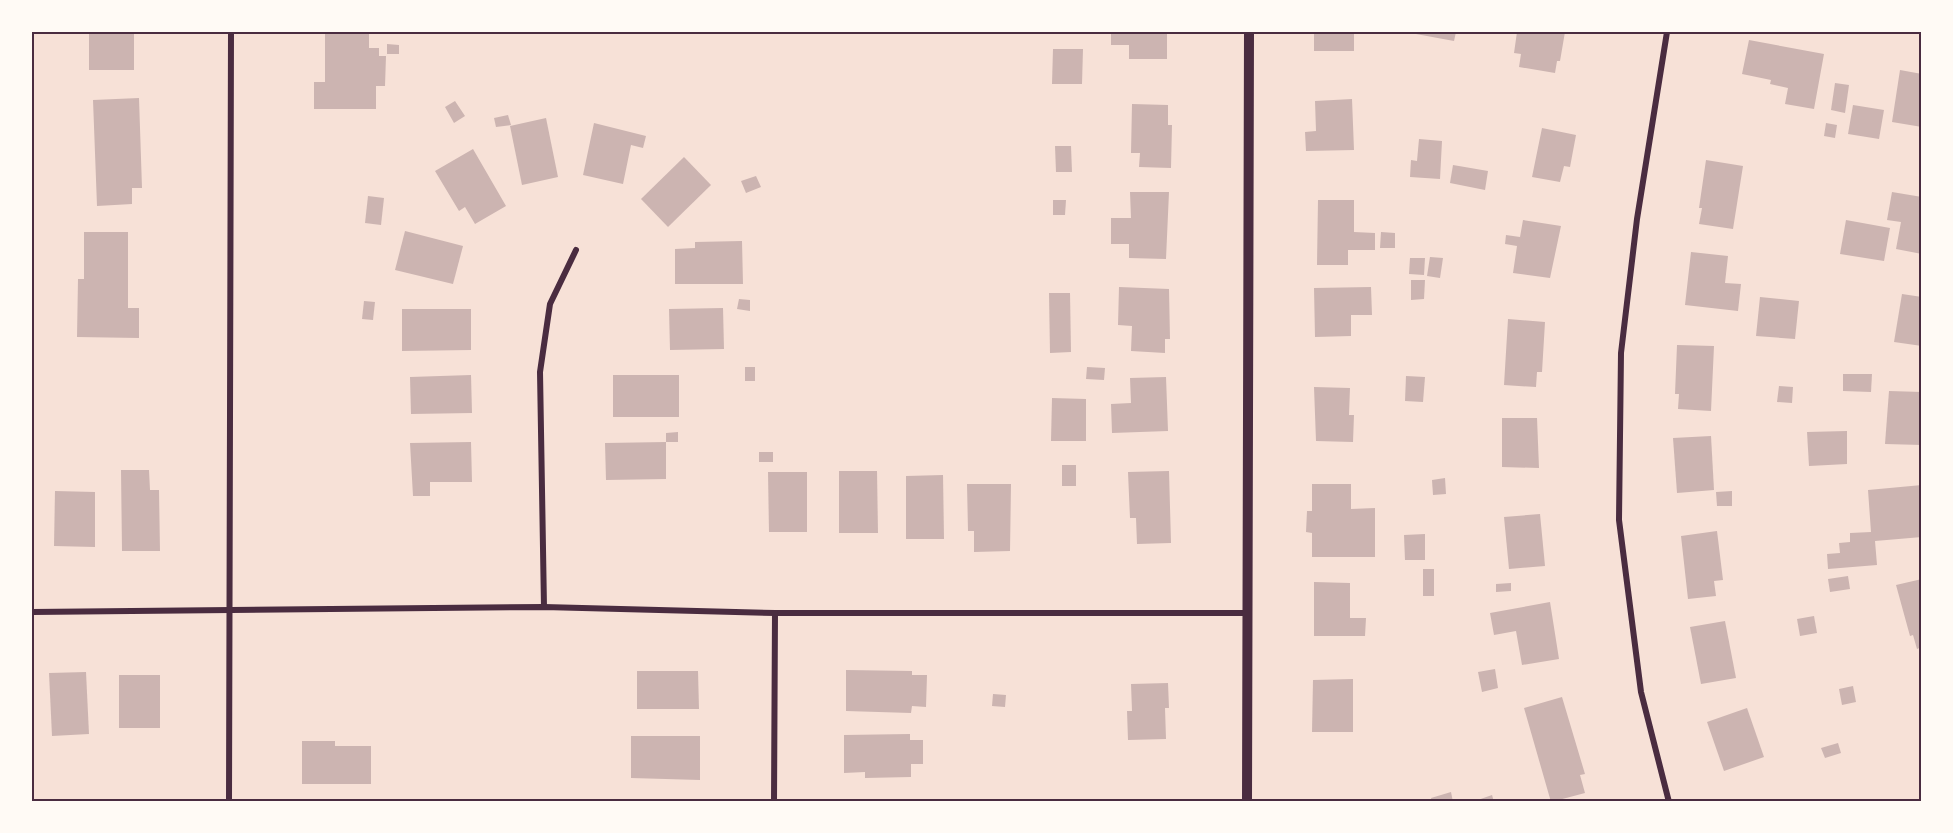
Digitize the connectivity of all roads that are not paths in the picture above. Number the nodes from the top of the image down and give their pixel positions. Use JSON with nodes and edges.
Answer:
{"nodes":[{"id":1,"x":231,"y":32,"type":"edge"},
{"id":2,"x":1250,"y":32,"type":"edge"},
{"id":3,"x":1667,"y":32,"type":"edge"},
{"id":4,"x":576,"y":250,"type":"dead end"},
{"id":5,"x":544,"y":607,"type":"junction"},
{"id":6,"x":231,"y":611,"type":"junction"},
{"id":7,"x":32,"y":612,"type":"edge"},
{"id":8,"x":775,"y":613,"type":"junction"},
{"id":9,"x":1248,"y":613,"type":"junction"},
{"id":10,"x":229,"y":801,"type":"edge"},
{"id":11,"x":774,"y":801,"type":"edge"},
{"id":12,"x":1246,"y":801,"type":"edge"},
{"id":13,"x":1669,"y":801,"type":"edge"}],
"edges":[{"from":1,"to":6,"type":"street"},
{"from":2,"to":9,"type":"street"},
{"from":3,"to":13,"type":"street"},
{"from":4,"to":5,"type":"street"},
{"from":5,"to":6,"type":"street"},
{"from":5,"to":8,"type":"street"},
{"from":6,"to":7,"type":"street"},
{"from":6,"to":10,"type":"street"},
{"from":8,"to":9,"type":"street"},
{"from":8,"to":11,"type":"street"},
{"from":9,"to":12,"type":"street"}]}
